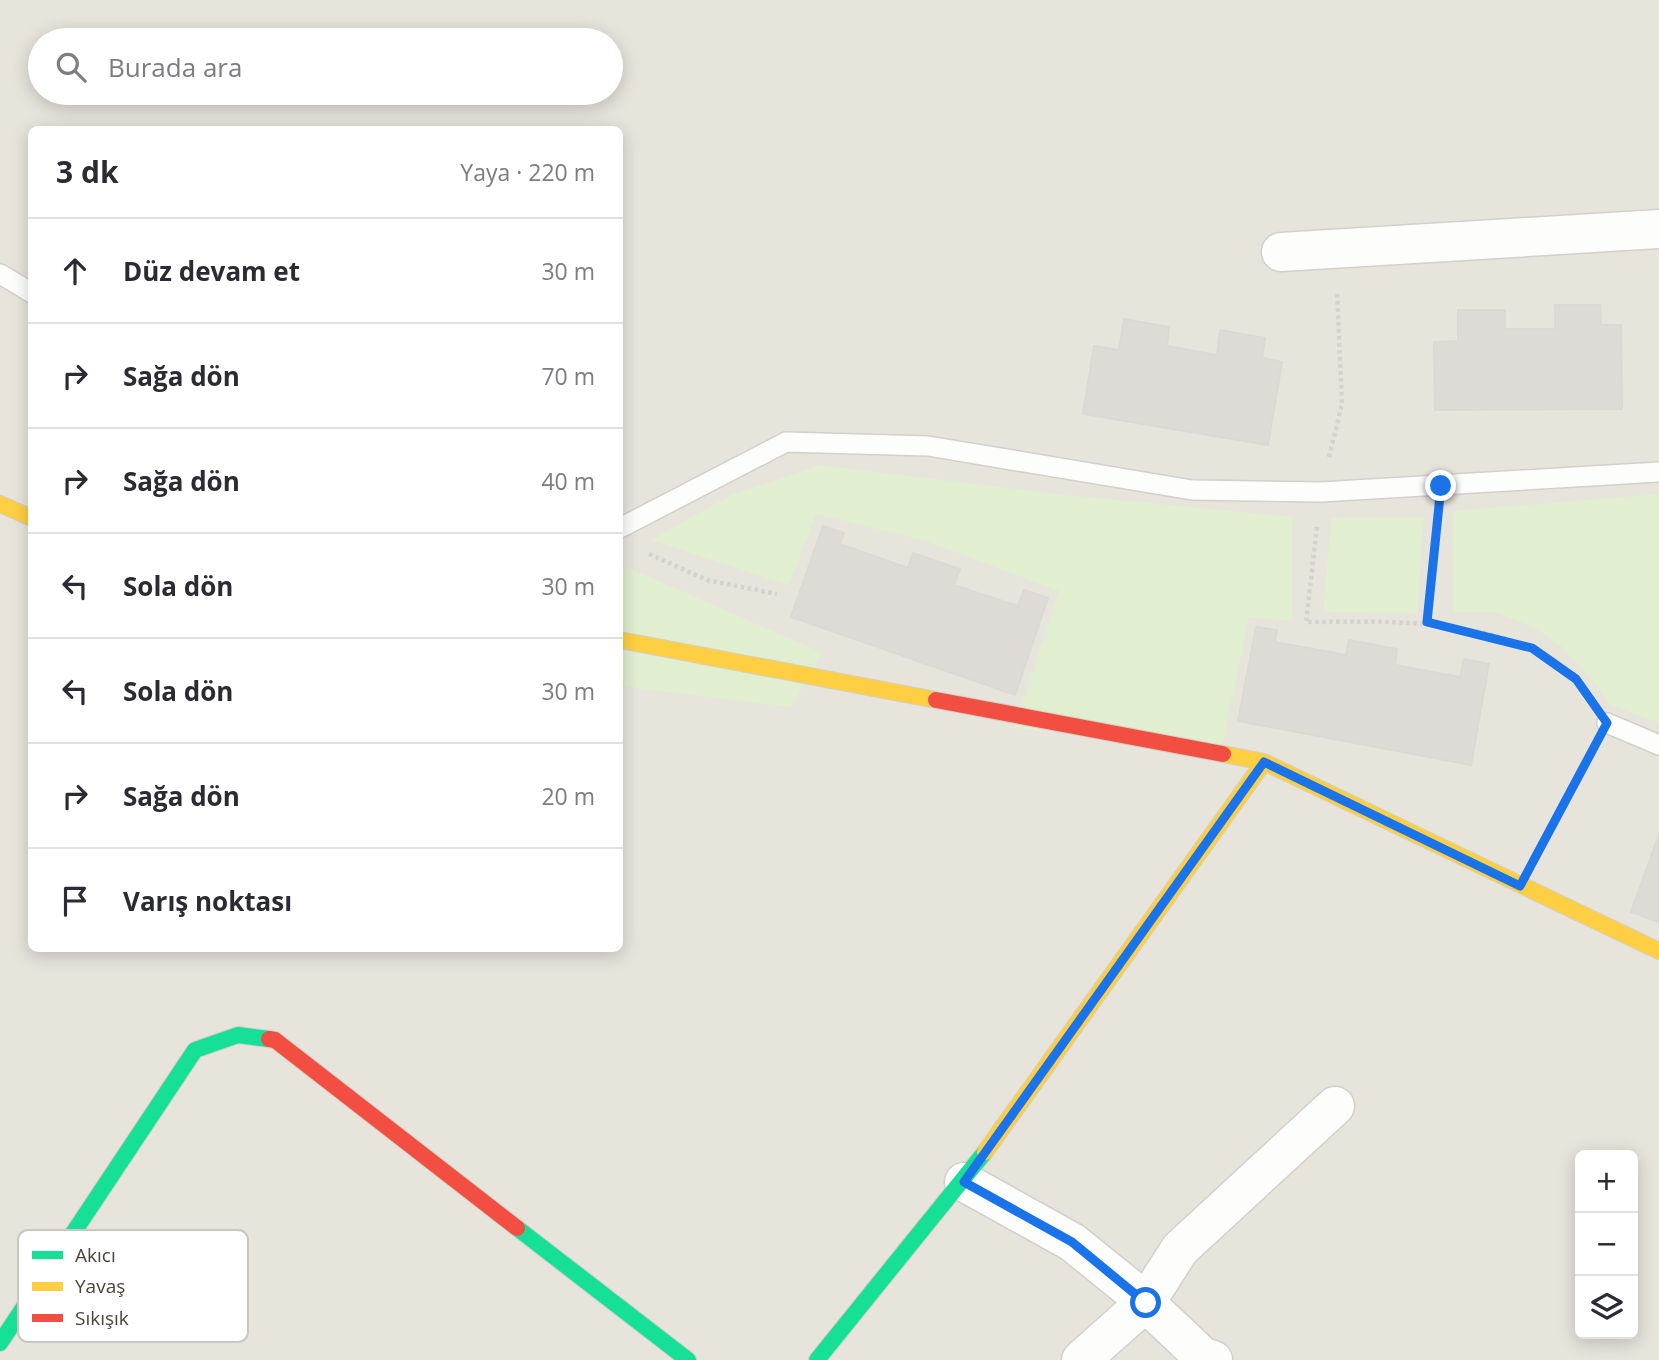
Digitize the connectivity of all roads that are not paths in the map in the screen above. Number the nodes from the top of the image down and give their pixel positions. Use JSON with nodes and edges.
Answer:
{"nodes":[{"id":1,"x":1659,"y":229,"type":"edge"},
{"id":2,"x":1281,"y":253,"type":"dead end"},
{"id":3,"x":0,"y":274,"type":"edge"},
{"id":4,"x":28,"y":291,"type":"edge"},
{"id":5,"x":1659,"y":471,"type":"edge"},
{"id":6,"x":0,"y":504,"type":"edge"},
{"id":7,"x":28,"y":515,"type":"edge"},
{"id":8,"x":623,"y":526,"type":"edge"},
{"id":9,"x":623,"y":641,"type":"edge"},
{"id":10,"x":1607,"y":723,"type":"road end"},
{"id":11,"x":1659,"y":745,"type":"edge"},
{"id":12,"x":1264,"y":762,"type":"junction"},
{"id":13,"x":1659,"y":951,"type":"edge"},
{"id":14,"x":1335,"y":1106,"type":"dead end"},
{"id":15,"x":964,"y":1182,"type":"junction"},
{"id":16,"x":75,"y":1230,"type":"edge"},
{"id":17,"x":1146,"y":1303,"type":"junction"},
{"id":18,"x":18,"y":1316,"type":"edge"},
{"id":19,"x":0,"y":1343,"type":"edge"},
{"id":20,"x":688,"y":1360,"type":"edge"},
{"id":21,"x":817,"y":1360,"type":"edge"},
{"id":22,"x":1081,"y":1360,"type":"edge"},
{"id":23,"x":1213,"y":1360,"type":"edge"}],
"edges":[{"from":1,"to":2,"type":"street"},
{"from":3,"to":4,"type":"lane"},
{"from":5,"to":8,"type":"lane"},
{"from":6,"to":7,"type":"street"},
{"from":9,"to":12,"type":"street"},
{"from":10,"to":11,"type":"lane"},
{"from":12,"to":13,"type":"street"},
{"from":12,"to":15,"type":"street"},
{"from":14,"to":17,"type":"street"},
{"from":15,"to":17,"type":"street"},
{"from":15,"to":21,"type":"street"},
{"from":16,"to":20,"type":"street"},
{"from":17,"to":22,"type":"street"},
{"from":17,"to":23,"type":"street"},
{"from":18,"to":19,"type":"street"}]}
